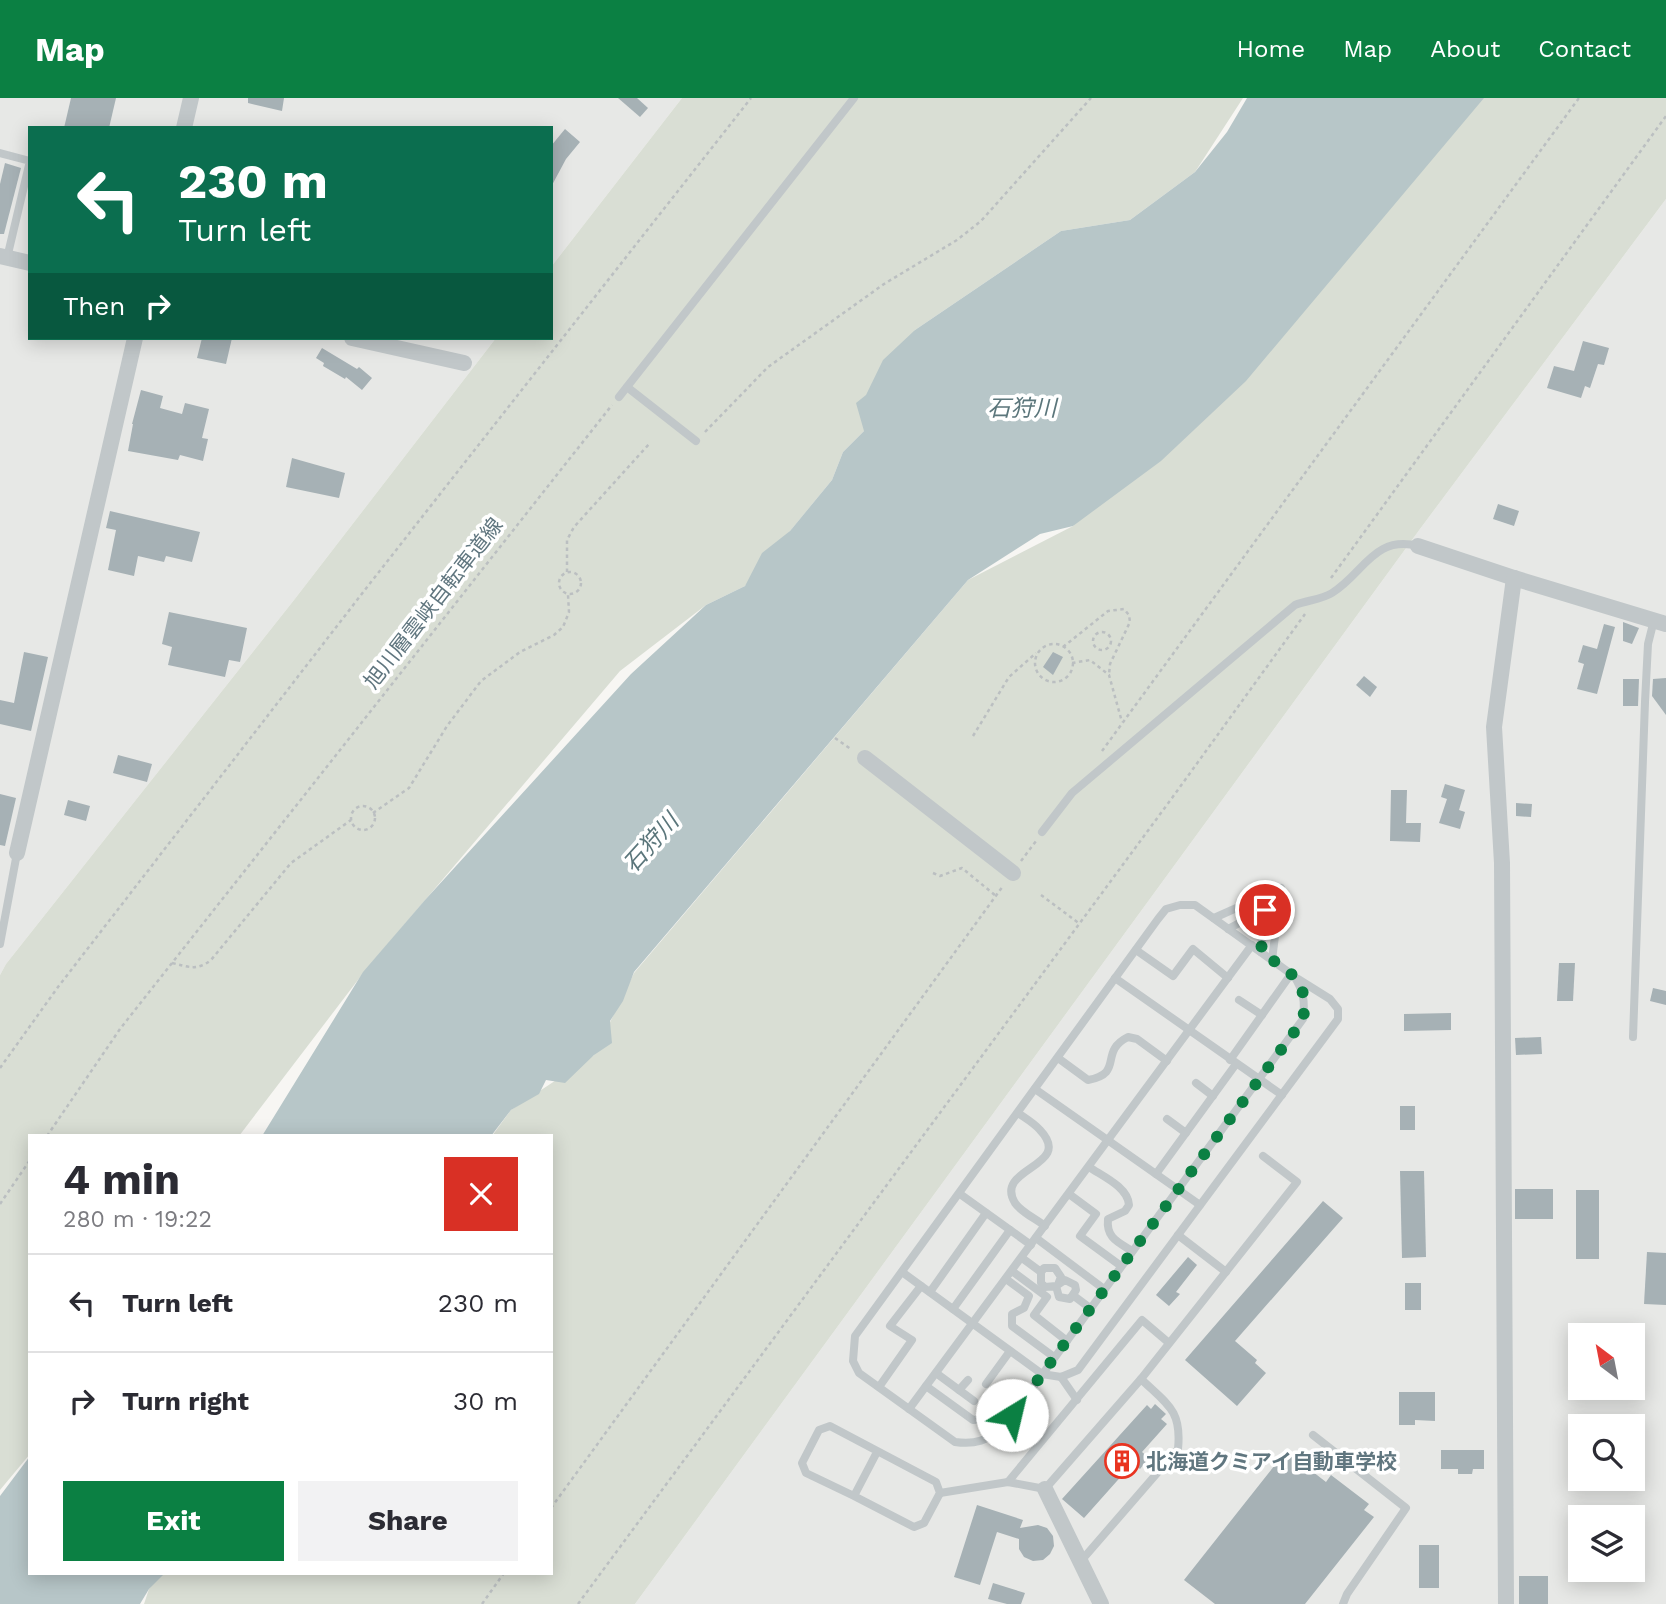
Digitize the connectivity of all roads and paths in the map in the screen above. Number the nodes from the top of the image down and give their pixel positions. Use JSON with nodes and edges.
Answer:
{"nodes":[{"id":1,"x":191,"y":98,"type":"edge"},
{"id":2,"x":751,"y":98,"type":"edge"},
{"id":3,"x":854,"y":98,"type":"edge"},
{"id":4,"x":1091,"y":98,"type":"edge"},
{"id":5,"x":1579,"y":98,"type":"edge"},
{"id":6,"x":1666,"y":116,"type":"edge"},
{"id":7,"x":184,"y":126,"type":"edge"},
{"id":8,"x":0,"y":153,"type":"edge"},
{"id":9,"x":28,"y":160,"type":"edge"},
{"id":10,"x":28,"y":168,"type":"edge"},
{"id":11,"x":3,"y":257,"type":"edge"},
{"id":12,"x":28,"y":263,"type":"edge"},
{"id":13,"x":135,"y":340,"type":"edge"},
{"id":14,"x":361,"y":340,"type":"edge"},
{"id":15,"x":464,"y":363,"type":"dead end"},
{"id":16,"x":627,"y":387,"type":"junction"},
{"id":17,"x":619,"y":397,"type":"joint"},
{"id":18,"x":696,"y":441,"type":"joint"},
{"id":19,"x":650,"y":443,"type":"dead end"},
{"id":20,"x":1418,"y":546,"type":"joint"},
{"id":21,"x":567,"y":572,"type":"junction"},
{"id":22,"x":1332,"y":577,"type":"dead end"},
{"id":23,"x":1514,"y":578,"type":"junction"},
{"id":24,"x":568,"y":595,"type":"junction"},
{"id":25,"x":1315,"y":599,"type":"junction"},
{"id":26,"x":1660,"y":622,"type":"edge"},
{"id":27,"x":1091,"y":625,"type":"junction"},
{"id":28,"x":1095,"y":635,"type":"junction"},
{"id":29,"x":1110,"y":645,"type":"junction"},
{"id":30,"x":1119,"y":645,"type":"junction"},
{"id":31,"x":1063,"y":647,"type":"junction"},
{"id":32,"x":1040,"y":650,"type":"junction"},
{"id":33,"x":1072,"y":663,"type":"junction"},
{"id":34,"x":1109,"y":675,"type":"junction"},
{"id":35,"x":1122,"y":722,"type":"junction"},
{"id":36,"x":973,"y":736,"type":"dead end"},
{"id":37,"x":835,"y":738,"type":"dead end"},
{"id":38,"x":1101,"y":752,"type":"dead end"},
{"id":39,"x":865,"y":758,"type":"joint"},
{"id":40,"x":373,"y":813,"type":"junction"},
{"id":41,"x":351,"y":820,"type":"junction"},
{"id":42,"x":1042,"y":832,"type":"joint"},
{"id":43,"x":17,"y":853,"type":"joint"},
{"id":44,"x":933,"y":873,"type":"dead end"},
{"id":45,"x":1013,"y":873,"type":"junction"},
{"id":46,"x":1041,"y":895,"type":"dead end"},
{"id":47,"x":996,"y":896,"type":"junction"},
{"id":48,"x":1214,"y":918,"type":"junction"},
{"id":49,"x":1080,"y":924,"type":"junction"},
{"id":50,"x":1228,"y":929,"type":"junction"},
{"id":51,"x":0,"y":944,"type":"edge"},
{"id":52,"x":1252,"y":945,"type":"junction"},
{"id":53,"x":1136,"y":950,"type":"junction"},
{"id":54,"x":1261,"y":952,"type":"junction"},
{"id":55,"x":1272,"y":960,"type":"junction"},
{"id":56,"x":172,"y":963,"type":"junction"},
{"id":57,"x":1293,"y":975,"type":"junction"},
{"id":58,"x":1115,"y":978,"type":"junction"},
{"id":59,"x":1228,"y":978,"type":"junction"},
{"id":60,"x":1239,"y":1000,"type":"dead end"},
{"id":61,"x":1262,"y":1015,"type":"junction"},
{"id":62,"x":1189,"y":1031,"type":"junction"},
{"id":63,"x":1633,"y":1037,"type":"dead end"},
{"id":64,"x":1058,"y":1058,"type":"junction"},
{"id":65,"x":1167,"y":1061,"type":"junction"},
{"id":66,"x":1233,"y":1062,"type":"junction"},
{"id":67,"x":0,"y":1068,"type":"edge"},
{"id":68,"x":1258,"y":1080,"type":"junction"},
{"id":69,"x":1196,"y":1083,"type":"dead end"},
{"id":70,"x":1035,"y":1089,"type":"junction"},
{"id":71,"x":1282,"y":1095,"type":"junction"},
{"id":72,"x":1213,"y":1096,"type":"junction"},
{"id":73,"x":1018,"y":1113,"type":"junction"},
{"id":74,"x":1167,"y":1119,"type":"dead end"},
{"id":75,"x":1186,"y":1133,"type":"junction"},
{"id":76,"x":48,"y":1134,"type":"edge"},
{"id":77,"x":1109,"y":1140,"type":"junction"},
{"id":78,"x":1263,"y":1156,"type":"dead end"},
{"id":79,"x":28,"y":1163,"type":"edge"},
{"id":80,"x":1089,"y":1167,"type":"junction"},
{"id":81,"x":1156,"y":1174,"type":"junction"},
{"id":82,"x":1178,"y":1189,"type":"junction"},
{"id":83,"x":960,"y":1194,"type":"junction"},
{"id":84,"x":1069,"y":1194,"type":"junction"},
{"id":85,"x":0,"y":1204,"type":"edge"},
{"id":86,"x":1200,"y":1205,"type":"junction"},
{"id":87,"x":986,"y":1213,"type":"junction"},
{"id":88,"x":1045,"y":1226,"type":"junction"},
{"id":89,"x":1010,"y":1230,"type":"junction"},
{"id":90,"x":1178,"y":1235,"type":"junction"},
{"id":91,"x":1034,"y":1242,"type":"junction"},
{"id":92,"x":1132,"y":1251,"type":"junction"},
{"id":93,"x":1022,"y":1258,"type":"junction"},
{"id":94,"x":1121,"y":1266,"type":"junction"},
{"id":95,"x":902,"y":1272,"type":"junction"},
{"id":96,"x":1041,"y":1272,"type":"junction"},
{"id":97,"x":1226,"y":1272,"type":"junction"},
{"id":98,"x":1009,"y":1275,"type":"junction"},
{"id":99,"x":1058,"y":1284,"type":"junction"},
{"id":100,"x":921,"y":1286,"type":"junction"},
{"id":101,"x":1104,"y":1289,"type":"junction"},
{"id":102,"x":930,"y":1292,"type":"junction"},
{"id":103,"x":1074,"y":1296,"type":"junction"},
{"id":104,"x":1090,"y":1308,"type":"junction"},
{"id":105,"x":953,"y":1309,"type":"junction"},
{"id":106,"x":973,"y":1323,"type":"junction"},
{"id":107,"x":1066,"y":1341,"type":"junction"},
{"id":108,"x":1169,"y":1343,"type":"junction"},
{"id":109,"x":1010,"y":1350,"type":"junction"},
{"id":110,"x":1055,"y":1357,"type":"junction"},
{"id":111,"x":986,"y":1366,"type":"dead end"},
{"id":112,"x":995,"y":1372,"type":"junction"},
{"id":113,"x":936,"y":1373,"type":"junction"},
{"id":114,"x":1042,"y":1374,"type":"junction"},
{"id":115,"x":1061,"y":1377,"type":"junction"},
{"id":116,"x":1142,"y":1379,"type":"junction"},
{"id":117,"x":968,"y":1380,"type":"dead end"},
{"id":118,"x":986,"y":1384,"type":"dead end"},
{"id":119,"x":926,"y":1386,"type":"junction"},
{"id":120,"x":879,"y":1387,"type":"junction"},
{"id":121,"x":959,"y":1390,"type":"junction"},
{"id":122,"x":1077,"y":1400,"type":"junction"},
{"id":123,"x":974,"y":1401,"type":"dead end"},
{"id":124,"x":1022,"y":1401,"type":"junction"},
{"id":125,"x":909,"y":1409,"type":"junction"},
{"id":126,"x":1313,"y":1435,"type":"dead end"},
{"id":127,"x":877,"y":1452,"type":"junction"},
{"id":128,"x":1008,"y":1482,"type":"junction"},
{"id":129,"x":1045,"y":1489,"type":"junction"},
{"id":130,"x":940,"y":1493,"type":"junction"},
{"id":131,"x":854,"y":1496,"type":"junction"},
{"id":132,"x":553,"y":1505,"type":"edge"},
{"id":133,"x":1081,"y":1561,"type":"junction"},
{"id":134,"x":503,"y":1575,"type":"edge"},
{"id":135,"x":482,"y":1604,"type":"edge"},
{"id":136,"x":578,"y":1604,"type":"edge"},
{"id":137,"x":1101,"y":1604,"type":"edge"},
{"id":138,"x":1343,"y":1604,"type":"edge"},
{"id":139,"x":1506,"y":1604,"type":"edge"}],
"edges":[{"from":1,"to":7,"type":"street"},
{"from":2,"to":67,"type":"path"},
{"from":3,"to":16,"type":"lane"},
{"from":4,"to":18,"type":"path"},
{"from":5,"to":35,"type":"path"},
{"from":6,"to":22,"type":"path"},
{"from":8,"to":9,"type":"lane"},
{"from":10,"to":11,"type":"lane"},
{"from":11,"to":12,"type":"street"},
{"from":13,"to":43,"type":"street"},
{"from":14,"to":15,"type":"street"},
{"from":16,"to":17,"type":"lane"},
{"from":16,"to":18,"type":"lane"},
{"from":17,"to":56,"type":"path","name":"旭川層雲峡自転車道線"},
{"from":19,"to":21,"type":"path"},
{"from":20,"to":23,"type":"street"},
{"from":20,"to":25,"type":"lane"},
{"from":21,"to":24,"type":"path"},
{"from":21,"to":24,"type":"path"},
{"from":23,"to":26,"type":"street"},
{"from":23,"to":139,"type":"street"},
{"from":24,"to":40,"type":"path"},
{"from":25,"to":42,"type":"lane"},
{"from":25,"to":49,"type":"path"},
{"from":26,"to":63,"type":"lane"},
{"from":27,"to":28,"type":"path"},
{"from":27,"to":30,"type":"path"},
{"from":27,"to":31,"type":"path"},
{"from":28,"to":29,"type":"path"},
{"from":28,"to":29,"type":"path"},
{"from":29,"to":30,"type":"path"},
{"from":30,"to":34,"type":"path"},
{"from":31,"to":32,"type":"path"},
{"from":31,"to":33,"type":"path"},
{"from":32,"to":33,"type":"path"},
{"from":32,"to":36,"type":"path"},
{"from":33,"to":34,"type":"path"},
{"from":34,"to":35,"type":"path"},
{"from":35,"to":38,"type":"path"},
{"from":37,"to":39,"type":"path"},
{"from":39,"to":45,"type":"street"},
{"from":40,"to":41,"type":"path"},
{"from":40,"to":41,"type":"path"},
{"from":41,"to":56,"type":"path"},
{"from":42,"to":45,"type":"path"},
{"from":43,"to":51,"type":"lane"},
{"from":44,"to":47,"type":"path"},
{"from":45,"to":47,"type":"path"},
{"from":46,"to":49,"type":"path"},
{"from":47,"to":132,"type":"path"},
{"from":48,"to":50,"type":"lane"},
{"from":48,"to":53,"type":"lane"},
{"from":48,"to":55,"type":"lane"},
{"from":49,"to":136,"type":"path"},
{"from":50,"to":52,"type":"lane"},
{"from":50,"to":54,"type":"lane"},
{"from":52,"to":54,"type":"lane"},
{"from":52,"to":59,"type":"lane"},
{"from":53,"to":58,"type":"lane"},
{"from":53,"to":59,"type":"lane"},
{"from":54,"to":55,"type":"lane"},
{"from":55,"to":57,"type":"lane"},
{"from":56,"to":76,"type":"path","name":"旭川層雲峡自転車道線"},
{"from":57,"to":61,"type":"lane"},
{"from":57,"to":68,"type":"lane"},
{"from":57,"to":71,"type":"lane"},
{"from":58,"to":62,"type":"lane"},
{"from":58,"to":64,"type":"lane"},
{"from":59,"to":62,"type":"lane"},
{"from":60,"to":61,"type":"lane"},
{"from":61,"to":66,"type":"lane"},
{"from":62,"to":65,"type":"lane"},
{"from":62,"to":66,"type":"lane"},
{"from":64,"to":65,"type":"lane"},
{"from":64,"to":70,"type":"lane"},
{"from":65,"to":77,"type":"lane"},
{"from":66,"to":68,"type":"lane"},
{"from":66,"to":72,"type":"lane"},
{"from":68,"to":71,"type":"lane"},
{"from":68,"to":82,"type":"lane"},
{"from":69,"to":72,"type":"lane"},
{"from":70,"to":73,"type":"lane"},
{"from":70,"to":77,"type":"lane"},
{"from":71,"to":86,"type":"lane"},
{"from":72,"to":75,"type":"lane"},
{"from":73,"to":83,"type":"lane"},
{"from":73,"to":88,"type":"lane"},
{"from":74,"to":75,"type":"lane"},
{"from":75,"to":81,"type":"lane"},
{"from":77,"to":80,"type":"lane"},
{"from":77,"to":81,"type":"lane"},
{"from":78,"to":97,"type":"lane"},
{"from":79,"to":85,"type":"path"},
{"from":80,"to":84,"type":"lane"},
{"from":80,"to":92,"type":"lane"},
{"from":81,"to":82,"type":"lane"},
{"from":82,"to":86,"type":"lane"},
{"from":82,"to":92,"type":"lane"},
{"from":83,"to":87,"type":"lane"},
{"from":83,"to":95,"type":"lane"},
{"from":84,"to":88,"type":"lane"},
{"from":84,"to":94,"type":"lane"},
{"from":86,"to":90,"type":"lane"},
{"from":87,"to":89,"type":"lane"},
{"from":87,"to":102,"type":"lane"},
{"from":88,"to":91,"type":"lane"},
{"from":89,"to":91,"type":"lane"},
{"from":89,"to":105,"type":"lane"},
{"from":90,"to":97,"type":"lane"},
{"from":90,"to":115,"type":"lane"},
{"from":91,"to":93,"type":"lane"},
{"from":91,"to":101,"type":"lane"},
{"from":92,"to":94,"type":"lane"},
{"from":93,"to":96,"type":"lane"},
{"from":93,"to":98,"type":"lane"},
{"from":94,"to":101,"type":"lane"},
{"from":95,"to":100,"type":"lane"},
{"from":95,"to":120,"type":"lane"},
{"from":96,"to":99,"type":"lane"},
{"from":96,"to":99,"type":"lane"},
{"from":97,"to":108,"type":"lane"},
{"from":98,"to":106,"type":"lane"},
{"from":98,"to":107,"type":"lane"},
{"from":98,"to":110,"type":"lane"},
{"from":99,"to":103,"type":"lane"},
{"from":99,"to":103,"type":"lane"},
{"from":100,"to":102,"type":"lane"},
{"from":100,"to":120,"type":"lane"},
{"from":101,"to":104,"type":"lane"},
{"from":102,"to":105,"type":"lane"},
{"from":103,"to":104,"type":"lane"},
{"from":104,"to":107,"type":"lane"},
{"from":105,"to":106,"type":"lane"},
{"from":106,"to":109,"type":"lane"},
{"from":106,"to":113,"type":"lane"},
{"from":107,"to":110,"type":"lane"},
{"from":108,"to":116,"type":"lane"},
{"from":108,"to":122,"type":"lane"},
{"from":109,"to":112,"type":"lane"},
{"from":109,"to":114,"type":"lane"},
{"from":110,"to":114,"type":"lane"},
{"from":111,"to":112,"type":"lane"},
{"from":112,"to":118,"type":"lane"},
{"from":113,"to":119,"type":"lane"},
{"from":113,"to":121,"type":"lane"},
{"from":114,"to":115,"type":"lane"},
{"from":114,"to":124,"type":"lane"},
{"from":115,"to":122,"type":"lane"},
{"from":116,"to":129,"type":"lane"},
{"from":116,"to":133,"type":"lane"},
{"from":117,"to":121,"type":"lane"},
{"from":119,"to":124,"type":"lane"},
{"from":119,"to":125,"type":"lane"},
{"from":120,"to":125,"type":"lane"},
{"from":121,"to":123,"type":"lane"},
{"from":122,"to":128,"type":"lane"},
{"from":124,"to":125,"type":"lane"},
{"from":126,"to":138,"type":"lane"},
{"from":127,"to":130,"type":"lane"},
{"from":127,"to":131,"type":"lane"},
{"from":127,"to":131,"type":"lane"},
{"from":128,"to":129,"type":"lane"},
{"from":128,"to":130,"type":"lane"},
{"from":129,"to":133,"type":"street"},
{"from":130,"to":131,"type":"lane"},
{"from":133,"to":137,"type":"street"},
{"from":134,"to":135,"type":"path"}]}
